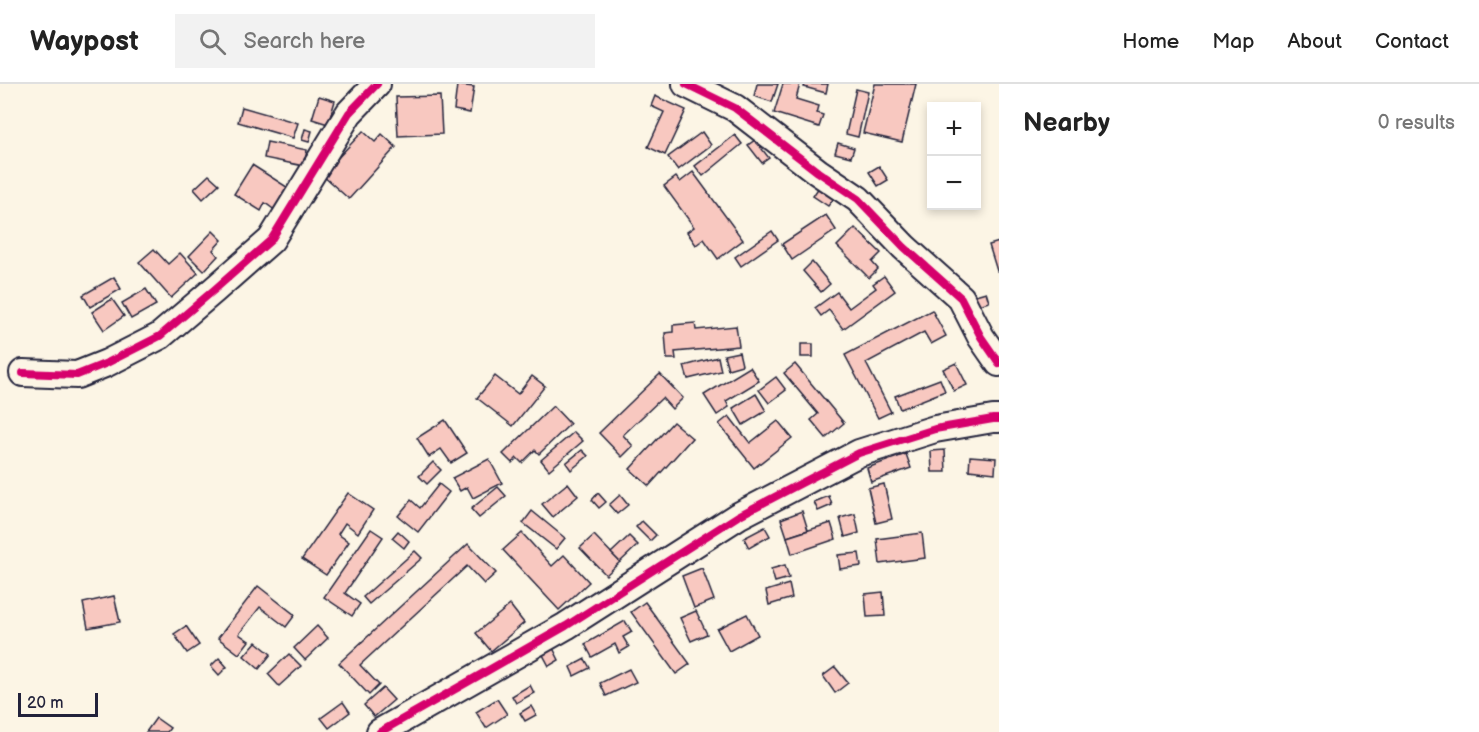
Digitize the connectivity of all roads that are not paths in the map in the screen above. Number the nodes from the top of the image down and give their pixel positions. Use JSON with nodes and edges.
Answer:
{"nodes":[{"id":1,"x":377,"y":84,"type":"edge"},
{"id":2,"x":686,"y":84,"type":"edge"},
{"id":3,"x":999,"y":363,"type":"edge"},
{"id":4,"x":23,"y":373,"type":"dead end"},
{"id":5,"x":999,"y":419,"type":"edge"},
{"id":6,"x":381,"y":732,"type":"edge"}],
"edges":[{"from":1,"to":4,"type":"street"},
{"from":2,"to":3,"type":"street"},
{"from":5,"to":6,"type":"street"}]}
